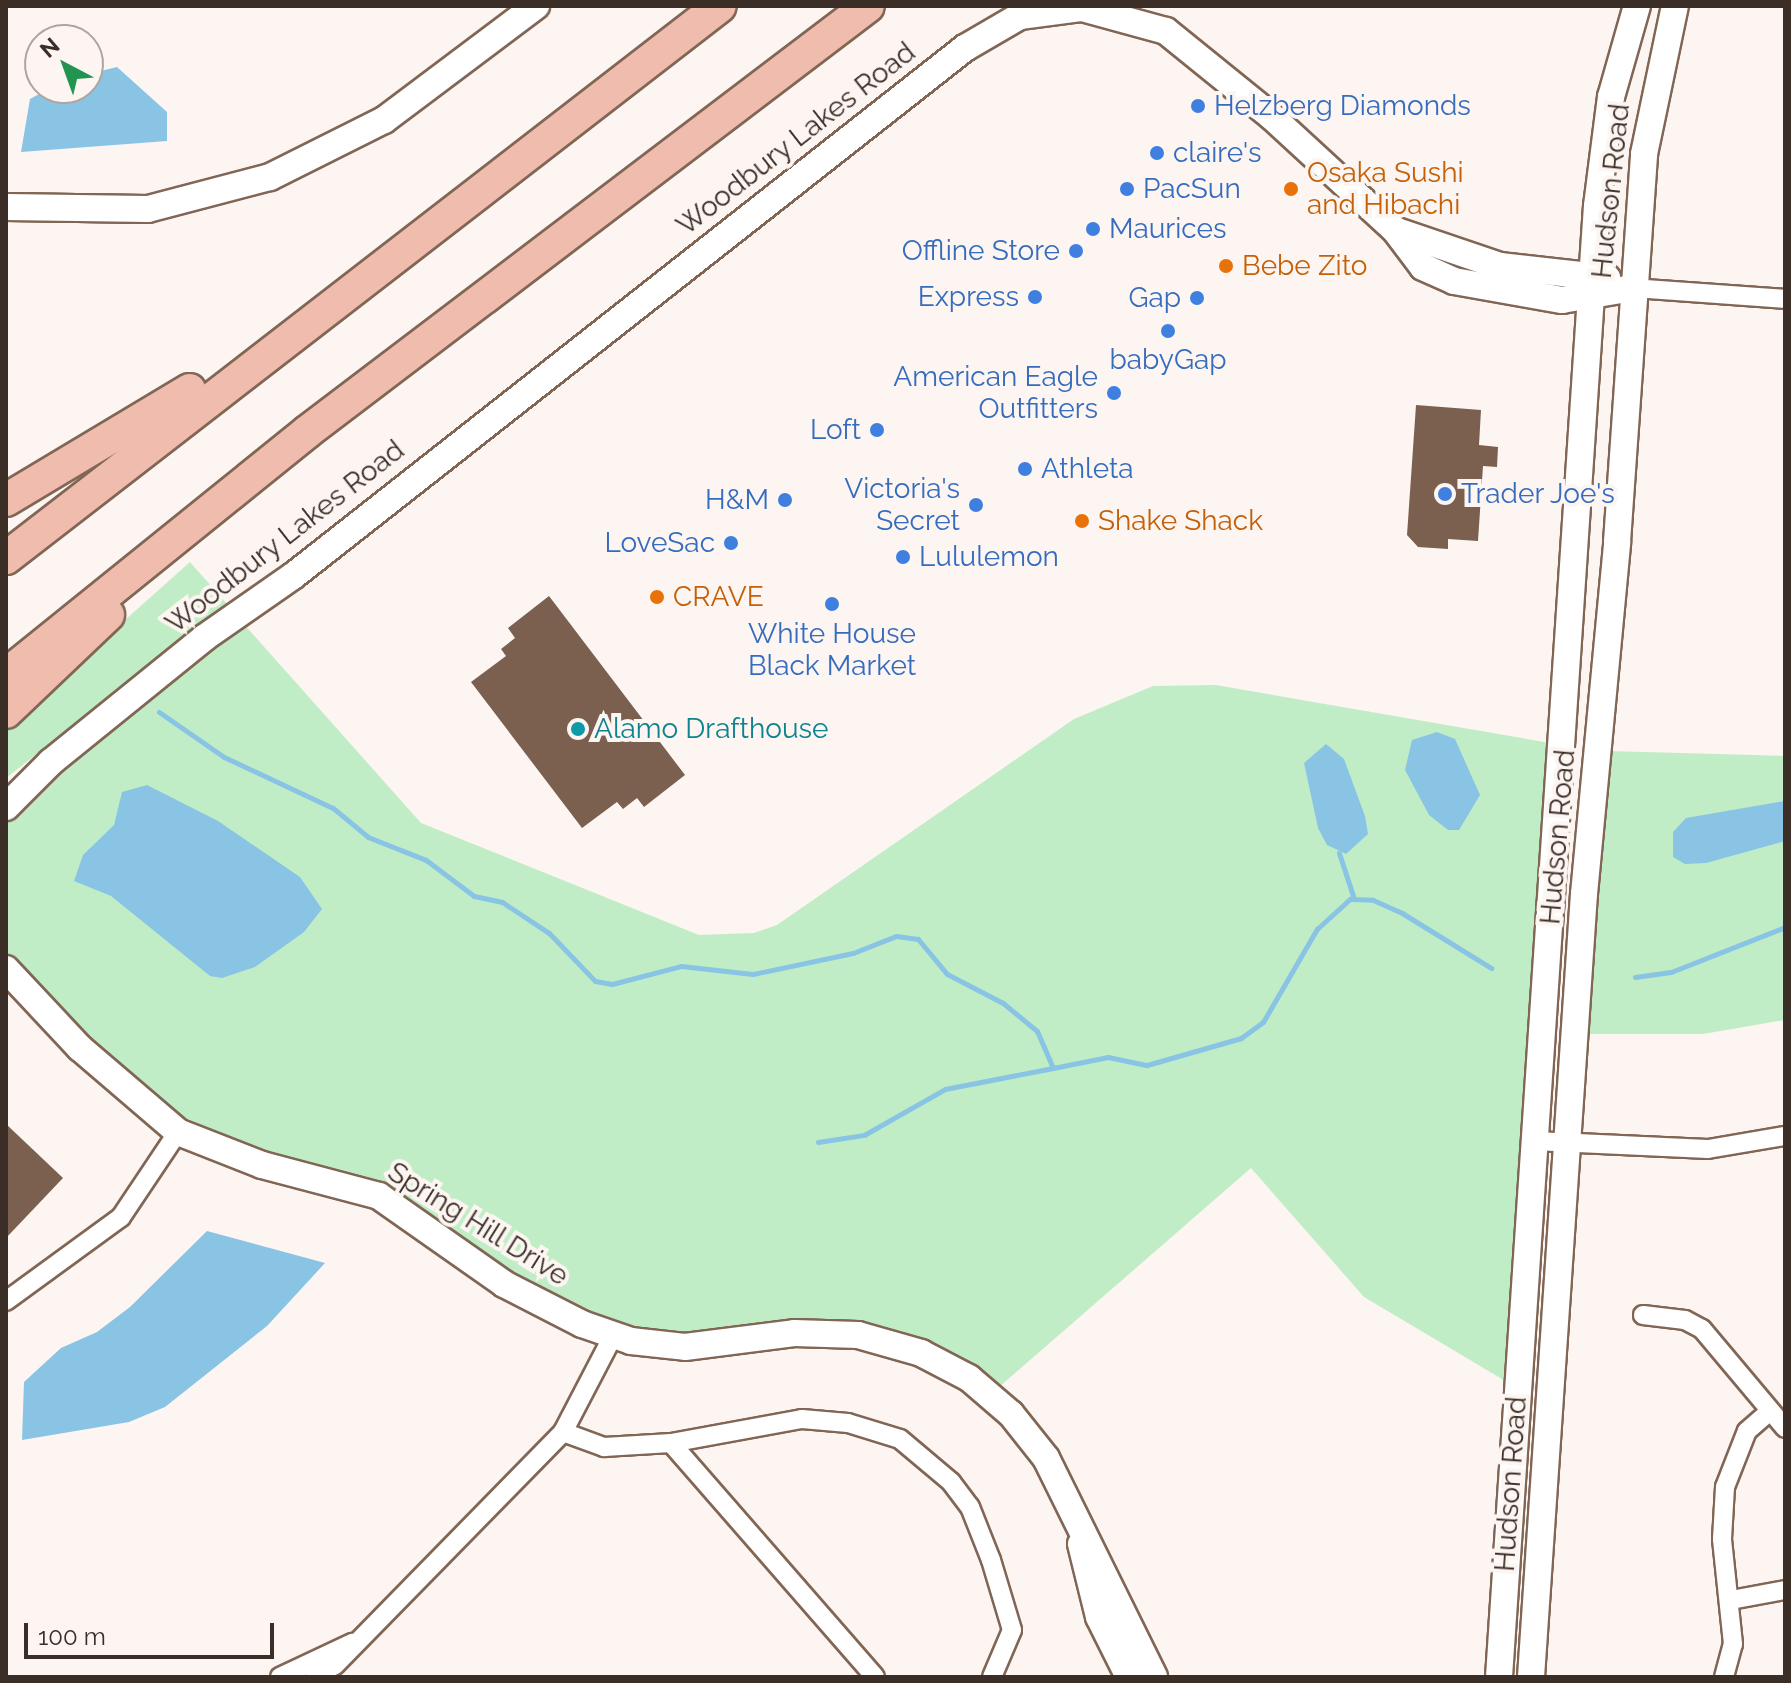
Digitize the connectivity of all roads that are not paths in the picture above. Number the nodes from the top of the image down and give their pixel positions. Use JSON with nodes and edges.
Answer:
{"nodes":[{"id":1,"x":536,"y":6,"type":"edge"},
{"id":2,"x":720,"y":6,"type":"edge"},
{"id":3,"x":868,"y":6,"type":"edge"},
{"id":4,"x":1637,"y":6,"type":"edge"},
{"id":5,"x":1675,"y":6,"type":"edge"},
{"id":6,"x":6,"y":207,"type":"edge"},
{"id":7,"x":1395,"y":230,"type":"junction"},
{"id":8,"x":1592,"y":272,"type":"junction"},
{"id":9,"x":1633,"y":288,"type":"junction"},
{"id":10,"x":345,"y":292,"type":"junction"},
{"id":11,"x":1785,"y":299,"type":"edge"},
{"id":12,"x":1590,"y":300,"type":"junction"},
{"id":13,"x":247,"y":478,"type":"junction"},
{"id":14,"x":6,"y":500,"type":"edge"},
{"id":15,"x":6,"y":558,"type":"edge"},
{"id":16,"x":6,"y":675,"type":"edge"},
{"id":17,"x":6,"y":712,"type":"edge"},
{"id":18,"x":51,"y":762,"type":"junction"},
{"id":19,"x":6,"y":787,"type":"edge"},
{"id":20,"x":6,"y":807,"type":"edge"},
{"id":21,"x":6,"y":969,"type":"edge"},
{"id":22,"x":178,"y":1132,"type":"junction"},
{"id":23,"x":1785,"y":1136,"type":"edge"},
{"id":24,"x":1534,"y":1141,"type":"junction"},
{"id":25,"x":1566,"y":1144,"type":"junction"},
{"id":26,"x":6,"y":1301,"type":"edge"},
{"id":27,"x":1643,"y":1315,"type":"dead end"},
{"id":28,"x":613,"y":1336,"type":"junction"},
{"id":29,"x":1769,"y":1412,"type":"junction"},
{"id":30,"x":1785,"y":1428,"type":"edge"},
{"id":31,"x":563,"y":1432,"type":"junction"},
{"id":32,"x":671,"y":1443,"type":"junction"},
{"id":33,"x":1080,"y":1537,"type":"junction"},
{"id":34,"x":1785,"y":1590,"type":"edge"},
{"id":35,"x":1731,"y":1600,"type":"junction"},
{"id":36,"x":352,"y":1643,"type":"junction"},
{"id":37,"x":280,"y":1677,"type":"edge"},
{"id":38,"x":315,"y":1677,"type":"edge"},
{"id":39,"x":875,"y":1677,"type":"edge"},
{"id":40,"x":992,"y":1677,"type":"edge"},
{"id":41,"x":1129,"y":1677,"type":"edge"},
{"id":42,"x":1154,"y":1677,"type":"edge"},
{"id":43,"x":1499,"y":1677,"type":"edge"},
{"id":44,"x":1531,"y":1677,"type":"edge"},
{"id":45,"x":1724,"y":1677,"type":"edge"}],
"edges":[{"from":1,"to":6,"type":"street"},
{"from":2,"to":10,"type":"highway"},
{"from":3,"to":13,"type":"highway"},
{"from":4,"to":8,"type":"street","name":"Hudson Road"},
{"from":5,"to":9,"type":"street","name":"Hudson Road"},
{"from":7,"to":8,"type":"street"},
{"from":7,"to":12,"type":"street","name":"Woodbury Lakes Road"},
{"from":7,"to":18,"type":"street","name":"Woodbury Lakes Road"},
{"from":8,"to":9,"type":"street"},
{"from":8,"to":12,"type":"street","name":"Hudson Road"},
{"from":9,"to":11,"type":"street"},
{"from":9,"to":12,"type":"street","name":"Woodbury Lakes Road"},
{"from":9,"to":25,"type":"street","name":"Hudson Road"},
{"from":10,"to":14,"type":"highway"},
{"from":10,"to":15,"type":"highway"},
{"from":12,"to":24,"type":"street","name":"Hudson Road"},
{"from":13,"to":16,"type":"highway"},
{"from":13,"to":17,"type":"highway"},
{"from":18,"to":19,"type":"street","name":"Woodbury Lakes Road"},
{"from":18,"to":20,"type":"street","name":"Woodbury Lakes Road"},
{"from":21,"to":22,"type":"street","name":"Spring Hill Drive"},
{"from":22,"to":26,"type":"street"},
{"from":22,"to":28,"type":"street","name":"Spring Hill Drive"},
{"from":23,"to":25,"type":"street"},
{"from":24,"to":25,"type":"street"},
{"from":24,"to":43,"type":"street","name":"Hudson Road"},
{"from":25,"to":44,"type":"street","name":"Hudson Road"},
{"from":27,"to":29,"type":"street"},
{"from":28,"to":31,"type":"street"},
{"from":28,"to":33,"type":"street","name":"Spring Hill Drive"},
{"from":29,"to":30,"type":"street"},
{"from":29,"to":35,"type":"street"},
{"from":31,"to":32,"type":"street"},
{"from":31,"to":36,"type":"street"},
{"from":32,"to":39,"type":"street"},
{"from":32,"to":40,"type":"street"},
{"from":33,"to":41,"type":"street","name":"Spring Hill Drive"},
{"from":33,"to":42,"type":"street","name":"Spring Hill Drive"},
{"from":34,"to":35,"type":"street"},
{"from":35,"to":45,"type":"street"},
{"from":36,"to":37,"type":"street"},
{"from":36,"to":38,"type":"street"}]}
